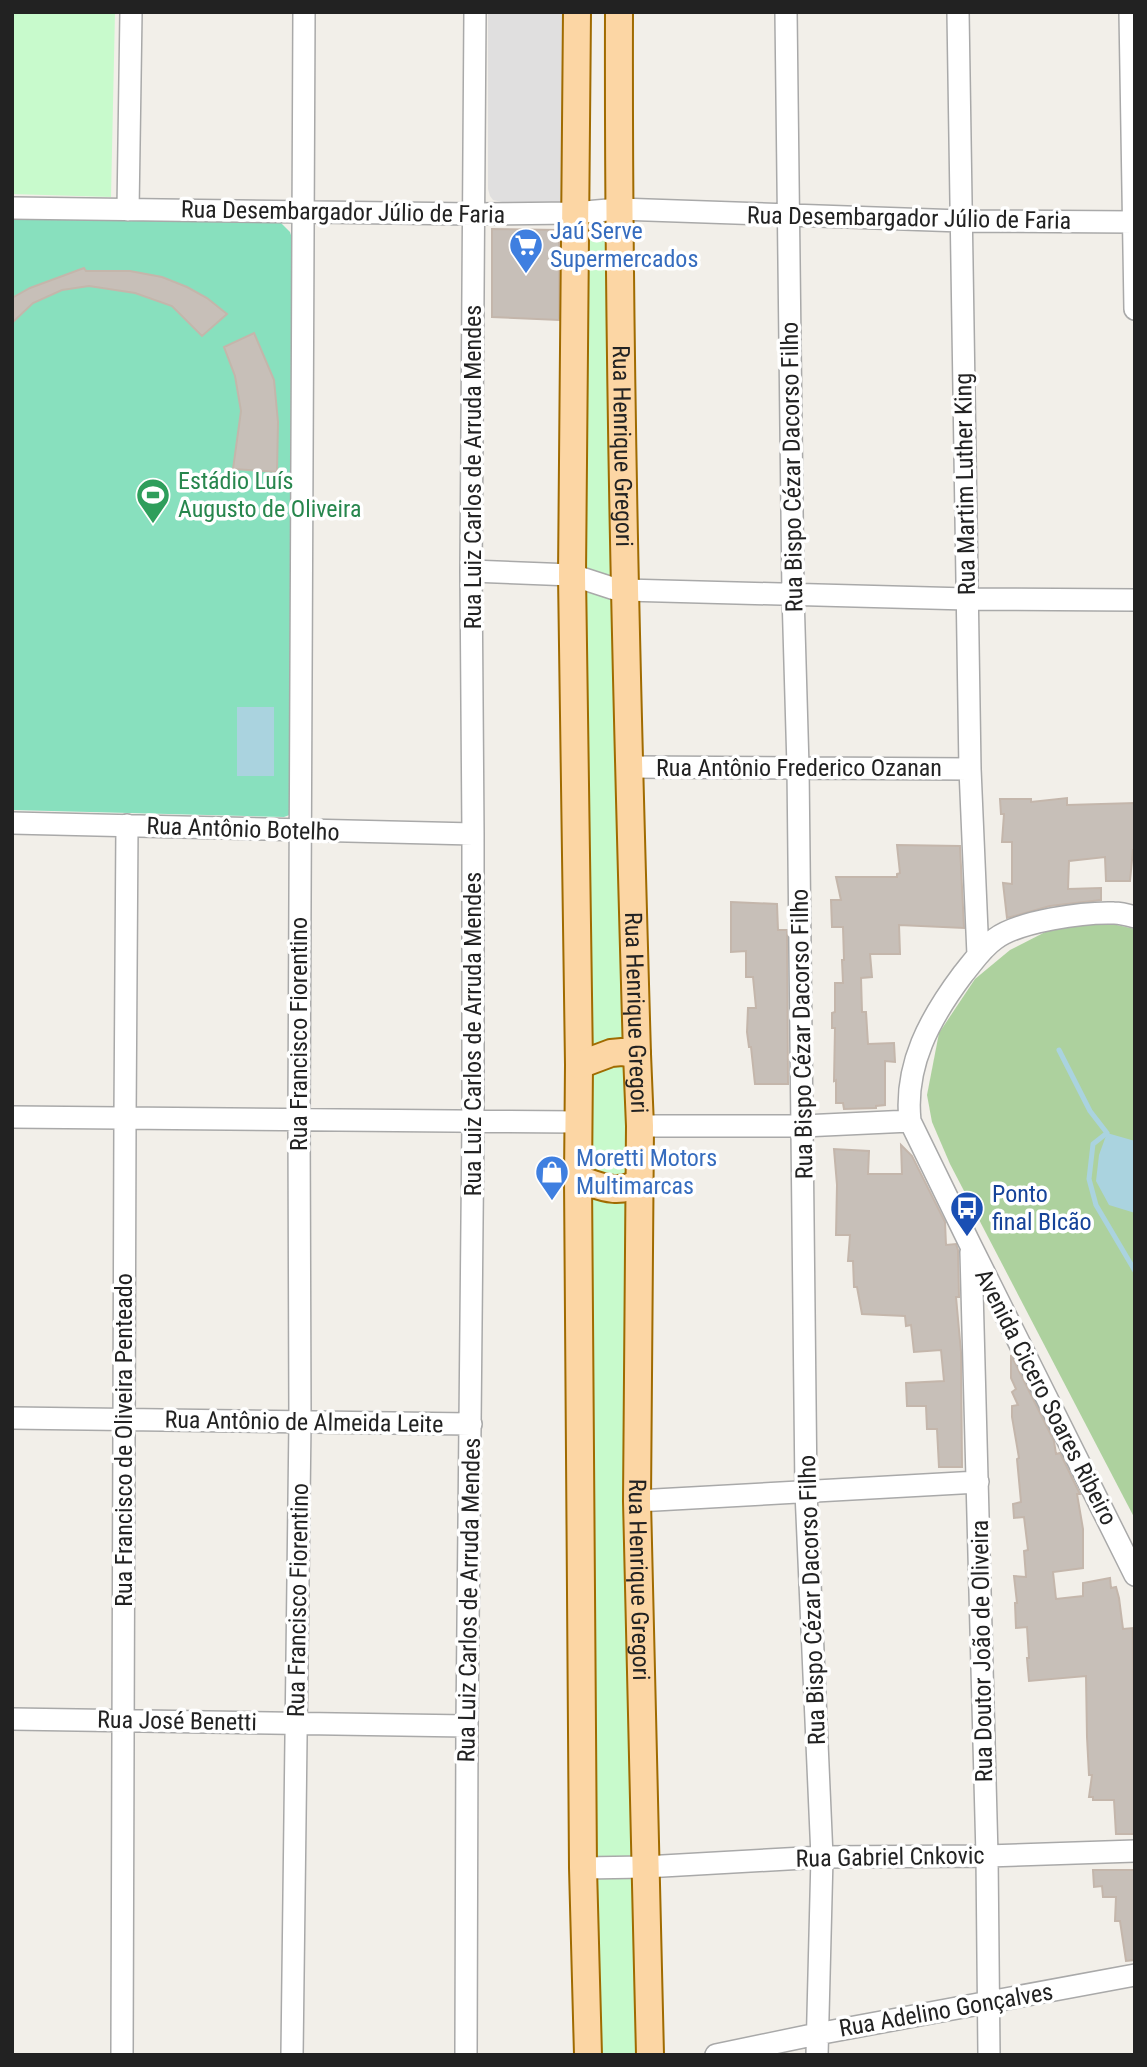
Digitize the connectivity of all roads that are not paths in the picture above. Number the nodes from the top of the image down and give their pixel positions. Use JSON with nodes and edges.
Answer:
{"nodes":[{"id":1,"x":131,"y":12,"type":"edge"},
{"id":2,"x":304,"y":12,"type":"edge"},
{"id":3,"x":475,"y":12,"type":"edge"},
{"id":4,"x":577,"y":12,"type":"edge"},
{"id":5,"x":619,"y":12,"type":"edge"},
{"id":6,"x":786,"y":12,"type":"edge"},
{"id":7,"x":957,"y":12,"type":"edge"},
{"id":8,"x":1130,"y":12,"type":"edge"},
{"id":9,"x":12,"y":208,"type":"edge"},
{"id":10,"x":619,"y":209,"type":"junction"},
{"id":11,"x":128,"y":210,"type":"junction"},
{"id":12,"x":305,"y":213,"type":"junction"},
{"id":13,"x":574,"y":213,"type":"junction"},
{"id":14,"x":473,"y":214,"type":"junction"},
{"id":15,"x":788,"y":216,"type":"junction"},
{"id":16,"x":961,"y":221,"type":"junction"},
{"id":17,"x":1134,"y":222,"type":"edge"},
{"id":18,"x":1135,"y":309,"type":"edge"},
{"id":19,"x":471,"y":571,"type":"junction"},
{"id":20,"x":572,"y":575,"type":"junction"},
{"id":21,"x":625,"y":590,"type":"junction"},
{"id":22,"x":793,"y":594,"type":"junction"},
{"id":23,"x":967,"y":598,"type":"junction"},
{"id":24,"x":1135,"y":600,"type":"edge"},
{"id":25,"x":629,"y":766,"type":"junction"},
{"id":26,"x":798,"y":767,"type":"junction"},
{"id":27,"x":970,"y":769,"type":"junction"},
{"id":28,"x":12,"y":823,"type":"edge"},
{"id":29,"x":127,"y":825,"type":"junction"},
{"id":30,"x":300,"y":831,"type":"junction"},
{"id":31,"x":474,"y":834,"type":"junction"},
{"id":32,"x":1135,"y":917,"type":"edge"},
{"id":33,"x":978,"y":956,"type":"junction"},
{"id":34,"x":636,"y":1054,"type":"junction"},
{"id":35,"x":579,"y":1065,"type":"junction"},
{"id":36,"x":12,"y":1117,"type":"edge"},
{"id":37,"x":125,"y":1118,"type":"junction"},
{"id":38,"x":299,"y":1120,"type":"junction"},
{"id":39,"x":910,"y":1121,"type":"junction"},
{"id":40,"x":472,"y":1122,"type":"junction"},
{"id":41,"x":578,"y":1122,"type":"junction"},
{"id":42,"x":640,"y":1126,"type":"junction"},
{"id":43,"x":803,"y":1126,"type":"junction"},
{"id":44,"x":578,"y":1180,"type":"junction"},
{"id":45,"x":639,"y":1182,"type":"junction"},
{"id":46,"x":971,"y":1247,"type":"junction"},
{"id":47,"x":12,"y":1418,"type":"edge"},
{"id":48,"x":124,"y":1419,"type":"junction"},
{"id":49,"x":300,"y":1422,"type":"junction"},
{"id":50,"x":471,"y":1424,"type":"junction"},
{"id":51,"x":978,"y":1482,"type":"junction"},
{"id":52,"x":806,"y":1492,"type":"junction"},
{"id":53,"x":637,"y":1501,"type":"junction"},
{"id":54,"x":1135,"y":1575,"type":"edge"},
{"id":55,"x":12,"y":1719,"type":"edge"},
{"id":56,"x":123,"y":1720,"type":"junction"},
{"id":57,"x":297,"y":1723,"type":"junction"},
{"id":58,"x":467,"y":1726,"type":"junction"},
{"id":59,"x":1135,"y":1851,"type":"edge"},
{"id":60,"x":987,"y":1856,"type":"junction"},
{"id":61,"x":822,"y":1857,"type":"junction"},
{"id":62,"x":645,"y":1867,"type":"junction"},
{"id":63,"x":583,"y":1868,"type":"junction"},
{"id":64,"x":1135,"y":1975,"type":"edge"},
{"id":65,"x":989,"y":2002,"type":"junction"},
{"id":66,"x":817,"y":2044,"type":"edge"},
{"id":67,"x":122,"y":2055,"type":"edge"},
{"id":68,"x":292,"y":2055,"type":"edge"},
{"id":69,"x":466,"y":2055,"type":"edge"},
{"id":70,"x":588,"y":2055,"type":"edge"},
{"id":71,"x":650,"y":2055,"type":"edge"},
{"id":72,"x":716,"y":2055,"type":"edge"},
{"id":73,"x":989,"y":2055,"type":"edge"}],
"edges":[{"from":1,"to":11,"type":"street"},
{"from":2,"to":12,"type":"street","name":"Rua Francisco Fiorentino"},
{"from":3,"to":14,"type":"street","name":"Rua Luiz Carlos de Arruda Mendes"},
{"from":4,"to":13,"type":"main road","name":"Rua Henrique Gregori"},
{"from":5,"to":10,"type":"main road","name":"Rua Henrique Gregori"},
{"from":6,"to":15,"type":"street","name":"Rua Bispo Cézar Dacorso Filho"},
{"from":7,"to":16,"type":"street","name":"Rua Martim Luther King"},
{"from":8,"to":17,"type":"street"},
{"from":9,"to":11,"type":"street","name":"Rua Desembargador Júlio de Faria"},
{"from":10,"to":13,"type":"street","name":"Rua Desembargador Júlio de Faria"},
{"from":10,"to":15,"type":"street","name":"Rua Desembargador Júlio de Faria"},
{"from":10,"to":21,"type":"main road","name":"Rua Henrique Gregori"},
{"from":11,"to":12,"type":"street","name":"Rua Desembargador Júlio de Faria"},
{"from":12,"to":14,"type":"street","name":"Rua Desembargador Júlio de Faria"},
{"from":12,"to":30,"type":"street","name":"Rua Francisco Fiorentino"},
{"from":13,"to":14,"type":"street","name":"Rua Desembargador Júlio de Faria"},
{"from":13,"to":20,"type":"main road","name":"Rua Henrique Gregori"},
{"from":14,"to":19,"type":"street","name":"Rua Luiz Carlos de Arruda Mendes"},
{"from":15,"to":16,"type":"street","name":"Rua Desembargador Júlio de Faria"},
{"from":15,"to":22,"type":"street","name":"Rua Bispo Cézar Dacorso Filho"},
{"from":16,"to":17,"type":"street","name":"Rua Desembargador Júlio de Faria"},
{"from":16,"to":23,"type":"street","name":"Rua Martim Luther King"},
{"from":17,"to":18,"type":"street"},
{"from":19,"to":20,"type":"street"},
{"from":19,"to":31,"type":"street","name":"Rua Luiz Carlos de Arruda Mendes"},
{"from":20,"to":21,"type":"street"},
{"from":20,"to":35,"type":"main road","name":"Rua Henrique Gregori"},
{"from":21,"to":22,"type":"street"},
{"from":21,"to":25,"type":"main road","name":"Rua Henrique Gregori"},
{"from":22,"to":23,"type":"street"},
{"from":22,"to":26,"type":"street","name":"Rua Bispo Cézar Dacorso Filho"},
{"from":23,"to":24,"type":"street"},
{"from":23,"to":27,"type":"street","name":"Rua Martim Luther King"},
{"from":25,"to":26,"type":"street","name":"Rua Antônio Frederico Ozanan"},
{"from":25,"to":34,"type":"main road","name":"Rua Henrique Gregori"},
{"from":26,"to":27,"type":"street","name":"Rua Antônio Frederico Ozanan"},
{"from":26,"to":43,"type":"street","name":"Rua Bispo Cézar Dacorso Filho"},
{"from":27,"to":33,"type":"street","name":"Rua Martim Luther King"},
{"from":28,"to":29,"type":"street","name":"Rua Antônio Botelho"},
{"from":29,"to":30,"type":"street","name":"Rua Antônio Botelho"},
{"from":29,"to":37,"type":"street","name":"Rua Francisco de Oliveira Penteado"},
{"from":30,"to":31,"type":"street","name":"Rua Antônio Botelho"},
{"from":30,"to":38,"type":"street","name":"Rua Francisco Fiorentino"},
{"from":31,"to":40,"type":"street","name":"Rua Luiz Carlos de Arruda Mendes"},
{"from":32,"to":33,"type":"street","name":"Avenida Cicero Soares Ribeiro"},
{"from":33,"to":39,"type":"street","name":"Avenida Cicero Soares Ribeiro"},
{"from":34,"to":35,"type":"main road"},
{"from":34,"to":42,"type":"main road","name":"Rua Henrique Gregori"},
{"from":35,"to":41,"type":"main road","name":"Rua Henrique Gregori"},
{"from":36,"to":37,"type":"street"},
{"from":37,"to":38,"type":"street"},
{"from":37,"to":48,"type":"street","name":"Rua Francisco de Oliveira Penteado"},
{"from":38,"to":40,"type":"street"},
{"from":38,"to":49,"type":"street","name":"Rua Francisco Fiorentino"},
{"from":39,"to":43,"type":"street"},
{"from":39,"to":46,"type":"street","name":"Avenida Cicero Soares Ribeiro"},
{"from":40,"to":41,"type":"street"},
{"from":40,"to":50,"type":"street","name":"Rua Luiz Carlos de Arruda Mendes"},
{"from":41,"to":44,"type":"main road","name":"Rua Henrique Gregori"},
{"from":42,"to":43,"type":"street"},
{"from":42,"to":45,"type":"main road","name":"Rua Henrique Gregori"},
{"from":43,"to":52,"type":"street","name":"Rua Bispo Cézar Dacorso Filho"},
{"from":44,"to":45,"type":"main road"},
{"from":44,"to":63,"type":"main road","name":"Rua Henrique Gregori"},
{"from":45,"to":53,"type":"main road","name":"Rua Henrique Gregori"},
{"from":46,"to":51,"type":"street","name":"Rua Doutor João de Oliveira"},
{"from":46,"to":54,"type":"street","name":"Avenida Cicero Soares Ribeiro"},
{"from":47,"to":48,"type":"street","name":"Rua Antônio de Almeida Leite"},
{"from":48,"to":49,"type":"street","name":"Rua Antônio de Almeida Leite"},
{"from":48,"to":56,"type":"street","name":"Rua Francisco de Oliveira Penteado"},
{"from":49,"to":50,"type":"street","name":"Rua Antônio de Almeida Leite"},
{"from":49,"to":57,"type":"street","name":"Rua Francisco Fiorentino"},
{"from":50,"to":58,"type":"street","name":"Rua Luiz Carlos de Arruda Mendes"},
{"from":51,"to":52,"type":"street"},
{"from":51,"to":60,"type":"street","name":"Rua Doutor João de Oliveira"},
{"from":52,"to":53,"type":"street"},
{"from":52,"to":61,"type":"street","name":"Rua Bispo Cézar Dacorso Filho"},
{"from":53,"to":62,"type":"main road","name":"Rua Henrique Gregori"},
{"from":55,"to":56,"type":"street","name":"Rua José Benetti"},
{"from":56,"to":57,"type":"street","name":"Rua José Benetti"},
{"from":56,"to":67,"type":"street","name":"Rua Francisco de Oliveira Penteado"},
{"from":57,"to":58,"type":"street","name":"Rua José Benetti"},
{"from":57,"to":68,"type":"street","name":"Rua Francisco Fiorentino"},
{"from":58,"to":69,"type":"street","name":"Rua Luiz Carlos de Arruda Mendes"},
{"from":59,"to":60,"type":"street","name":"Rua Gabriel Cnkovic"},
{"from":60,"to":61,"type":"street","name":"Rua Gabriel Cnkovic"},
{"from":60,"to":65,"type":"street","name":"Rua Doutor João de Oliveira"},
{"from":61,"to":62,"type":"street","name":"Rua Gabriel Cnkovic"},
{"from":61,"to":66,"type":"street","name":"Rua Bispo Cézar Dacorso Filho"},
{"from":62,"to":63,"type":"street","name":"Rua Gabriel Cnkovic"},
{"from":62,"to":71,"type":"main road","name":"Rua Henrique Gregori"},
{"from":63,"to":70,"type":"main road","name":"Rua Henrique Gregori"},
{"from":64,"to":65,"type":"street","name":"Rua Adelino Gonçalves"},
{"from":65,"to":66,"type":"street","name":"Rua Adelino Gonçalves"},
{"from":65,"to":73,"type":"street","name":"Rua Doutor João de Oliveira"},
{"from":66,"to":72,"type":"street","name":"Rua Adelino Gonçalves"}]}
